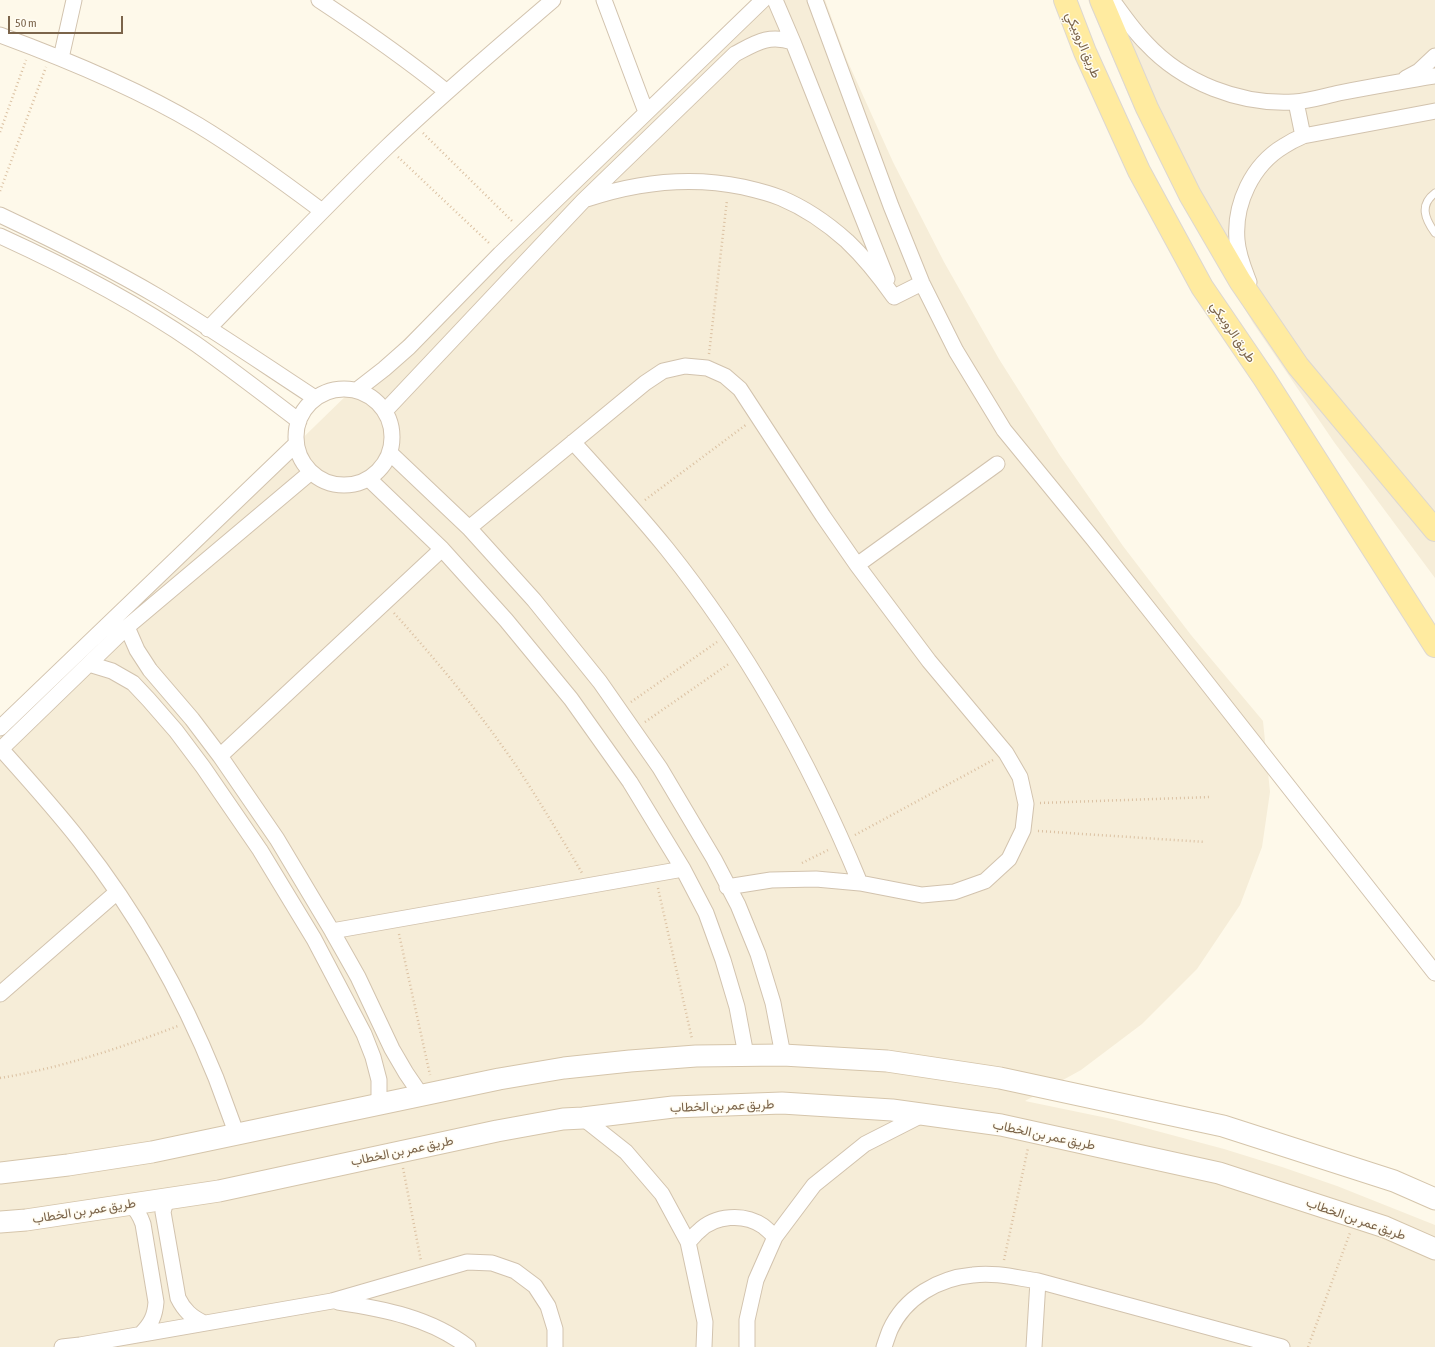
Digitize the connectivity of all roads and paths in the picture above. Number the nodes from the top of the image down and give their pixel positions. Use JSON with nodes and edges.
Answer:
{"nodes":[{"id":1,"x":74,"y":0,"type":"edge"},
{"id":2,"x":319,"y":0,"type":"edge"},
{"id":3,"x":553,"y":0,"type":"edge"},
{"id":4,"x":604,"y":0,"type":"edge"},
{"id":5,"x":763,"y":0,"type":"edge"},
{"id":6,"x":775,"y":0,"type":"edge"},
{"id":7,"x":815,"y":0,"type":"edge"},
{"id":8,"x":1065,"y":0,"type":"edge"},
{"id":9,"x":1101,"y":0,"type":"edge"},
{"id":10,"x":1112,"y":0,"type":"edge"},
{"id":11,"x":0,"y":35,"type":"edge"},
{"id":12,"x":793,"y":42,"type":"junction"},
{"id":13,"x":31,"y":46,"type":"junction"},
{"id":14,"x":56,"y":56,"type":"junction"},
{"id":15,"x":1435,"y":56,"type":"edge"},
{"id":16,"x":1435,"y":76,"type":"edge"},
{"id":17,"x":1402,"y":81,"type":"junction"},
{"id":18,"x":447,"y":92,"type":"junction"},
{"id":19,"x":1296,"y":102,"type":"junction"},
{"id":20,"x":1435,"y":111,"type":"edge"},
{"id":21,"x":646,"y":112,"type":"junction"},
{"id":22,"x":413,"y":123,"type":"junction"},
{"id":23,"x":0,"y":132,"type":"edge"},
{"id":24,"x":1303,"y":136,"type":"junction"},
{"id":25,"x":387,"y":147,"type":"junction"},
{"id":26,"x":729,"y":184,"type":"junction"},
{"id":27,"x":0,"y":190,"type":"edge"},
{"id":28,"x":1435,"y":193,"type":"edge"},
{"id":29,"x":583,"y":201,"type":"junction"},
{"id":30,"x":322,"y":211,"type":"junction"},
{"id":31,"x":0,"y":215,"type":"edge"},
{"id":32,"x":524,"y":232,"type":"junction"},
{"id":33,"x":1435,"y":233,"type":"edge"},
{"id":34,"x":0,"y":236,"type":"edge"},
{"id":35,"x":500,"y":254,"type":"junction"},
{"id":36,"x":922,"y":283,"type":"junction"},
{"id":37,"x":894,"y":297,"type":"junction"},
{"id":38,"x":1257,"y":307,"type":"junction"},
{"id":39,"x":208,"y":329,"type":"junction"},
{"id":40,"x":707,"y":368,"type":"junction"},
{"id":41,"x":357,"y":390,"type":"junction"},
{"id":42,"x":315,"y":398,"type":"junction"},
{"id":43,"x":385,"y":411,"type":"junction"},
{"id":44,"x":758,"y":415,"type":"junction"},
{"id":45,"x":299,"y":421,"type":"junction"},
{"id":46,"x":573,"y":442,"type":"junction"},
{"id":47,"x":296,"y":444,"type":"junction"},
{"id":48,"x":390,"y":453,"type":"junction"},
{"id":49,"x":997,"y":464,"type":"dead end"},
{"id":50,"x":311,"y":472,"type":"junction"},
{"id":51,"x":369,"y":479,"type":"junction"},
{"id":52,"x":634,"y":509,"type":"junction"},
{"id":53,"x":469,"y":528,"type":"junction"},
{"id":54,"x":1435,"y":530,"type":"edge"},
{"id":55,"x":442,"y":549,"type":"junction"},
{"id":56,"x":857,"y":565,"type":"junction"},
{"id":57,"x":385,"y":602,"type":"junction"},
{"id":58,"x":127,"y":627,"type":"junction"},
{"id":59,"x":729,"y":634,"type":"junction"},
{"id":60,"x":1435,"y":646,"type":"edge"},
{"id":61,"x":742,"y":654,"type":"junction"},
{"id":62,"x":89,"y":664,"type":"junction"},
{"id":63,"x":620,"y":710,"type":"junction"},
{"id":64,"x":0,"y":728,"type":"edge"},
{"id":65,"x":633,"y":730,"type":"junction"},
{"id":66,"x":0,"y":750,"type":"edge"},
{"id":67,"x":1006,"y":753,"type":"junction"},
{"id":68,"x":220,"y":756,"type":"junction"},
{"id":69,"x":1211,"y":798,"type":"dead end"},
{"id":70,"x":1026,"y":804,"type":"junction"},
{"id":71,"x":1023,"y":830,"type":"junction"},
{"id":72,"x":843,"y":841,"type":"junction"},
{"id":73,"x":1205,"y":842,"type":"dead end"},
{"id":74,"x":797,"y":866,"type":"dead end"},
{"id":75,"x":683,"y":869,"type":"junction"},
{"id":76,"x":654,"y":874,"type":"junction"},
{"id":77,"x":860,"y":883,"type":"junction"},
{"id":78,"x":590,"y":885,"type":"junction"},
{"id":79,"x":727,"y":887,"type":"junction"},
{"id":80,"x":117,"y":892,"type":"junction"},
{"id":81,"x":396,"y":919,"type":"junction"},
{"id":82,"x":332,"y":931,"type":"junction"},
{"id":83,"x":1435,"y":973,"type":"edge"},
{"id":84,"x":0,"y":994,"type":"edge"},
{"id":85,"x":191,"y":1022,"type":"junction"},
{"id":86,"x":746,"y":1055,"type":"junction"},
{"id":87,"x":783,"y":1055,"type":"junction"},
{"id":88,"x":696,"y":1056,"type":"junction"},
{"id":89,"x":0,"y":1078,"type":"edge"},
{"id":90,"x":427,"y":1094,"type":"junction"},
{"id":91,"x":379,"y":1104,"type":"junction"},
{"id":92,"x":924,"y":1114,"type":"junction"},
{"id":93,"x":584,"y":1118,"type":"junction"},
{"id":94,"x":1031,"y":1132,"type":"junction"},
{"id":95,"x":237,"y":1135,"type":"junction"},
{"id":96,"x":400,"y":1152,"type":"junction"},
{"id":97,"x":0,"y":1173,"type":"edge"},
{"id":98,"x":169,"y":1198,"type":"junction"},
{"id":99,"x":1435,"y":1199,"type":"edge"},
{"id":100,"x":130,"y":1204,"type":"junction"},
{"id":101,"x":1356,"y":1218,"type":"junction"},
{"id":102,"x":0,"y":1222,"type":"edge"},
{"id":103,"x":775,"y":1237,"type":"junction"},
{"id":104,"x":688,"y":1242,"type":"junction"},
{"id":105,"x":1435,"y":1249,"type":"edge"},
{"id":106,"x":424,"y":1275,"type":"junction"},
{"id":107,"x":1000,"y":1275,"type":"junction"},
{"id":108,"x":1038,"y":1281,"type":"junction"},
{"id":109,"x":332,"y":1301,"type":"junction"},
{"id":110,"x":204,"y":1323,"type":"junction"},
{"id":111,"x":141,"y":1334,"type":"junction"},
{"id":112,"x":62,"y":1347,"type":"edge"},
{"id":113,"x":468,"y":1347,"type":"edge"},
{"id":114,"x":555,"y":1347,"type":"edge"},
{"id":115,"x":704,"y":1347,"type":"edge"},
{"id":116,"x":747,"y":1347,"type":"edge"},
{"id":117,"x":884,"y":1347,"type":"edge"},
{"id":118,"x":1034,"y":1347,"type":"edge"},
{"id":119,"x":1282,"y":1347,"type":"edge"},
{"id":120,"x":1308,"y":1347,"type":"edge"}],
"edges":[{"from":1,"to":14,"type":"street"},
{"from":2,"to":18,"type":"street"},
{"from":3,"to":18,"type":"street"},
{"from":4,"to":21,"type":"street"},
{"from":5,"to":21,"type":"street"},
{"from":6,"to":12,"type":"street"},
{"from":7,"to":36,"type":"street"},
{"from":8,"to":60,"type":"main road","name":"طريق الروبيكي"},
{"from":9,"to":38,"type":"main road"},
{"from":10,"to":19,"type":"street"},
{"from":11,"to":13,"type":"street"},
{"from":12,"to":29,"type":"street"},
{"from":12,"to":37,"type":"street"},
{"from":13,"to":14,"type":"street"},
{"from":13,"to":23,"type":"path"},
{"from":14,"to":27,"type":"path"},
{"from":14,"to":30,"type":"street"},
{"from":15,"to":17,"type":"street"},
{"from":16,"to":17,"type":"street"},
{"from":17,"to":19,"type":"street"},
{"from":18,"to":22,"type":"street"},
{"from":19,"to":24,"type":"street"},
{"from":20,"to":24,"type":"street"},
{"from":21,"to":32,"type":"street"},
{"from":22,"to":25,"type":"street"},
{"from":22,"to":32,"type":"path"},
{"from":24,"to":38,"type":"street"},
{"from":25,"to":30,"type":"street"},
{"from":25,"to":35,"type":"path"},
{"from":26,"to":29,"type":"street"},
{"from":26,"to":37,"type":"street"},
{"from":26,"to":40,"type":"path"},
{"from":28,"to":33,"type":"lane"},
{"from":29,"to":43,"type":"street"},
{"from":30,"to":39,"type":"street"},
{"from":31,"to":39,"type":"street"},
{"from":32,"to":35,"type":"street"},
{"from":34,"to":45,"type":"street"},
{"from":35,"to":41,"type":"street"},
{"from":36,"to":37,"type":"street"},
{"from":36,"to":83,"type":"street"},
{"from":38,"to":54,"type":"main road"},
{"from":39,"to":42,"type":"street"},
{"from":40,"to":44,"type":"street"},
{"from":40,"to":46,"type":"street"},
{"from":41,"to":42,"type":"street"},
{"from":41,"to":43,"type":"street"},
{"from":42,"to":45,"type":"street"},
{"from":43,"to":48,"type":"street"},
{"from":44,"to":52,"type":"path"},
{"from":44,"to":56,"type":"street"},
{"from":45,"to":47,"type":"street"},
{"from":46,"to":52,"type":"street"},
{"from":46,"to":53,"type":"street"},
{"from":47,"to":50,"type":"street"},
{"from":47,"to":64,"type":"street"},
{"from":48,"to":51,"type":"street"},
{"from":48,"to":53,"type":"street"},
{"from":49,"to":56,"type":"street"},
{"from":50,"to":51,"type":"street"},
{"from":50,"to":58,"type":"street"},
{"from":51,"to":55,"type":"street"},
{"from":52,"to":59,"type":"street"},
{"from":53,"to":63,"type":"street"},
{"from":55,"to":57,"type":"street"},
{"from":55,"to":75,"type":"street"},
{"from":56,"to":67,"type":"street"},
{"from":57,"to":68,"type":"street"},
{"from":57,"to":78,"type":"path"},
{"from":58,"to":62,"type":"street"},
{"from":58,"to":68,"type":"street"},
{"from":59,"to":61,"type":"street"},
{"from":59,"to":63,"type":"path"},
{"from":61,"to":65,"type":"path"},
{"from":61,"to":72,"type":"street"},
{"from":62,"to":66,"type":"street"},
{"from":62,"to":91,"type":"street"},
{"from":63,"to":65,"type":"street"},
{"from":65,"to":79,"type":"street"},
{"from":66,"to":80,"type":"street"},
{"from":67,"to":70,"type":"street"},
{"from":67,"to":72,"type":"path"},
{"from":68,"to":82,"type":"street"},
{"from":69,"to":70,"type":"path"},
{"from":70,"to":71,"type":"street"},
{"from":71,"to":73,"type":"path"},
{"from":71,"to":77,"type":"street"},
{"from":72,"to":74,"type":"path"},
{"from":72,"to":77,"type":"street"},
{"from":75,"to":76,"type":"street"},
{"from":75,"to":86,"type":"street"},
{"from":76,"to":78,"type":"street"},
{"from":76,"to":88,"type":"path"},
{"from":77,"to":79,"type":"street"},
{"from":78,"to":81,"type":"street"},
{"from":79,"to":87,"type":"street"},
{"from":80,"to":84,"type":"street"},
{"from":80,"to":85,"type":"street"},
{"from":81,"to":82,"type":"street"},
{"from":81,"to":90,"type":"path"},
{"from":82,"to":90,"type":"street"},
{"from":85,"to":89,"type":"path"},
{"from":85,"to":95,"type":"street"},
{"from":86,"to":87,"type":"street"},
{"from":86,"to":88,"type":"street"},
{"from":87,"to":99,"type":"street"},
{"from":88,"to":90,"type":"street"},
{"from":90,"to":91,"type":"street"},
{"from":91,"to":95,"type":"street"},
{"from":92,"to":93,"type":"street","name":"طريق عمر بن الخطاب"},
{"from":92,"to":94,"type":"street","name":"طريق عمر بن الخطاب"},
{"from":92,"to":103,"type":"street"},
{"from":93,"to":96,"type":"street","name":"طريق عمر بن الخطاب"},
{"from":93,"to":104,"type":"street"},
{"from":94,"to":101,"type":"street","name":"طريق عمر بن الخطاب"},
{"from":94,"to":107,"type":"path"},
{"from":95,"to":97,"type":"street"},
{"from":96,"to":98,"type":"street","name":"طريق عمر بن الخطاب"},
{"from":96,"to":106,"type":"path"},
{"from":98,"to":100,"type":"street","name":"طريق عمر بن الخطاب"},
{"from":98,"to":110,"type":"street"},
{"from":100,"to":102,"type":"street","name":"طريق عمر بن الخطاب"},
{"from":100,"to":111,"type":"street"},
{"from":101,"to":105,"type":"street","name":"طريق عمر بن الخطاب"},
{"from":101,"to":120,"type":"path"},
{"from":103,"to":104,"type":"street"},
{"from":103,"to":116,"type":"street"},
{"from":104,"to":115,"type":"street"},
{"from":106,"to":109,"type":"street"},
{"from":106,"to":114,"type":"street"},
{"from":107,"to":108,"type":"street"},
{"from":107,"to":117,"type":"street"},
{"from":108,"to":118,"type":"street"},
{"from":108,"to":119,"type":"street"},
{"from":109,"to":110,"type":"street"},
{"from":109,"to":113,"type":"street"},
{"from":110,"to":111,"type":"street"},
{"from":111,"to":112,"type":"street"}]}
